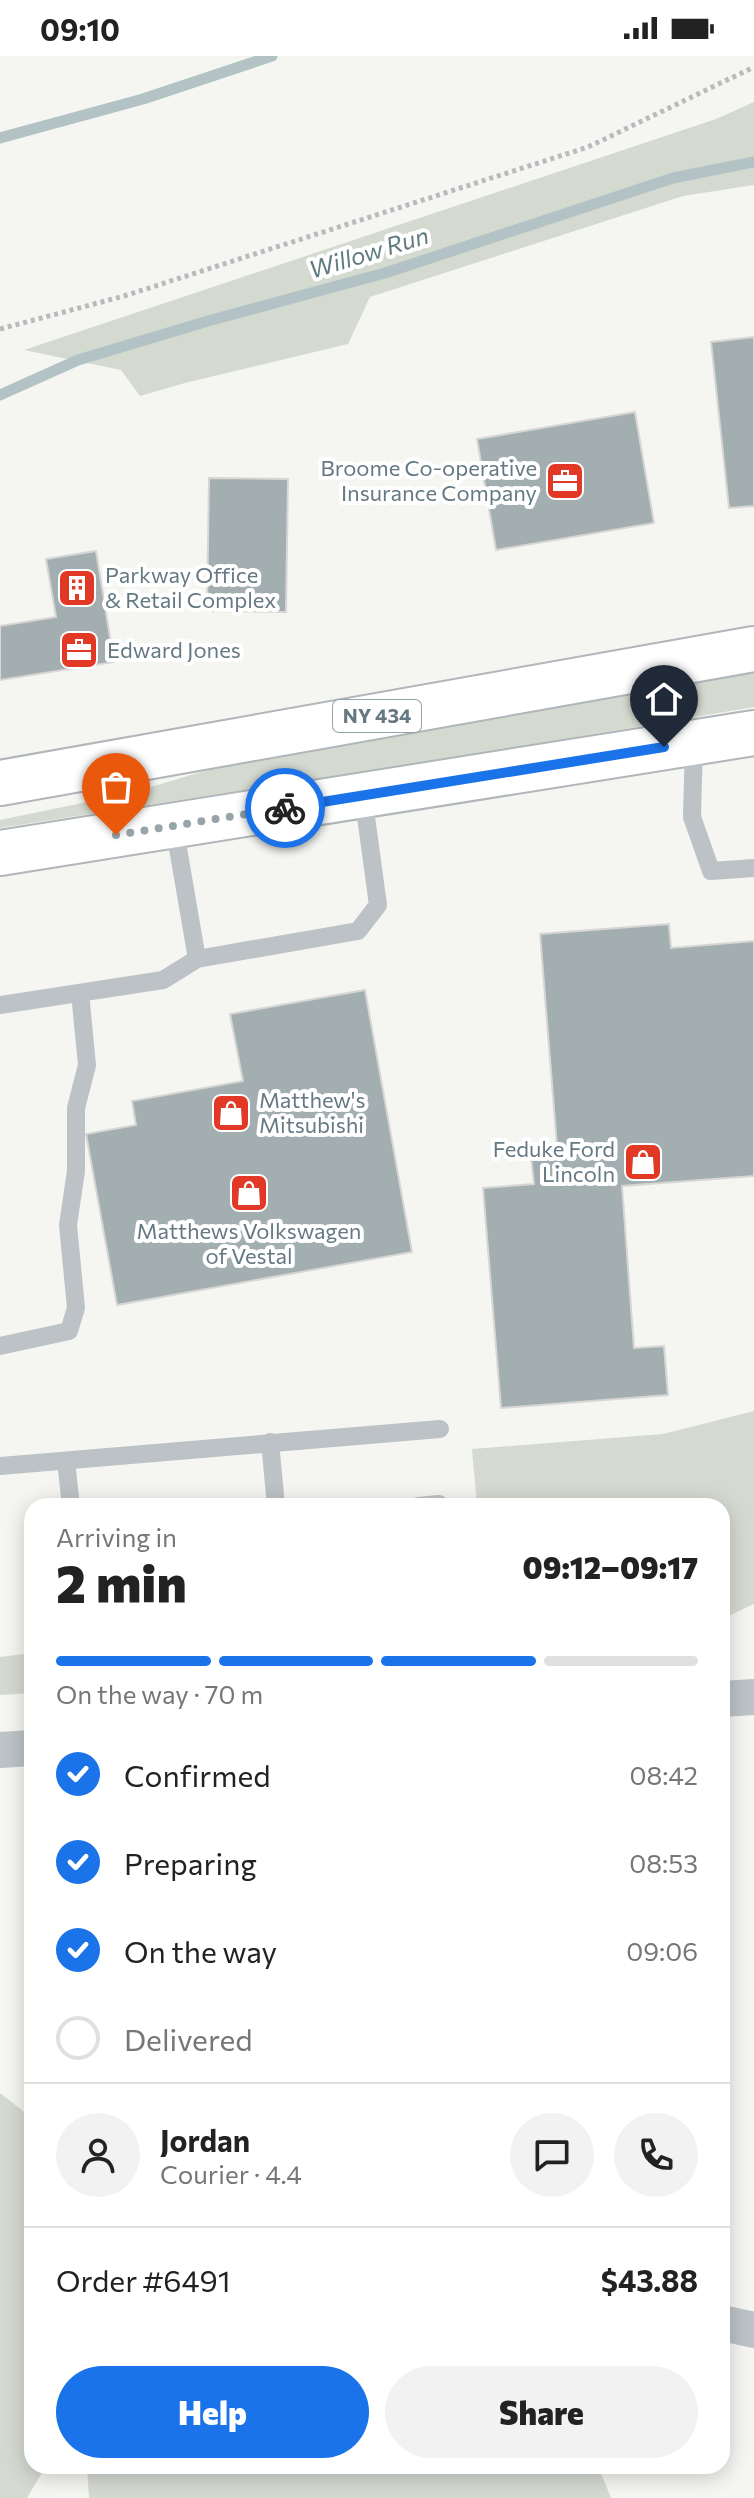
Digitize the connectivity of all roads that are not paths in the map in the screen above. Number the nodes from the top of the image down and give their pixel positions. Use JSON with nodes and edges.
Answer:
{"nodes":[{"id":1,"x":754,"y":649,"type":"edge"},
{"id":2,"x":754,"y":733,"type":"edge"},
{"id":3,"x":694,"y":742,"type":"junction"},
{"id":4,"x":0,"y":783,"type":"edge"},
{"id":5,"x":363,"y":795,"type":"junction"},
{"id":6,"x":174,"y":825,"type":"junction"},
{"id":7,"x":0,"y":853,"type":"edge"},
{"id":8,"x":754,"y":868,"type":"edge"},
{"id":9,"x":197,"y":959,"type":"junction"},
{"id":10,"x":80,"y":993,"type":"junction"},
{"id":11,"x":0,"y":1005,"type":"edge"},
{"id":12,"x":0,"y":1346,"type":"edge"},
{"id":13,"x":440,"y":1429,"type":"dead end"},
{"id":14,"x":270,"y":1442,"type":"junction"},
{"id":15,"x":66,"y":1461,"type":"junction"},
{"id":16,"x":0,"y":1466,"type":"edge"},
{"id":17,"x":70,"y":1498,"type":"edge"},
{"id":18,"x":275,"y":1498,"type":"edge"},
{"id":19,"x":754,"y":1697,"type":"edge"},
{"id":20,"x":730,"y":1698,"type":"edge"},
{"id":21,"x":24,"y":1748,"type":"edge"},
{"id":22,"x":0,"y":1750,"type":"edge"},
{"id":23,"x":730,"y":2325,"type":"edge"},
{"id":24,"x":754,"y":2330,"type":"edge"}],
"edges":[{"from":1,"to":4,"type":"main road","number":"NY 434"},
{"from":2,"to":3,"type":"main road"},
{"from":3,"to":5,"type":"main road"},
{"from":3,"to":8,"type":"lane"},
{"from":5,"to":6,"type":"main road"},
{"from":5,"to":9,"type":"lane"},
{"from":6,"to":7,"type":"main road"},
{"from":6,"to":9,"type":"lane"},
{"from":9,"to":10,"type":"lane"},
{"from":10,"to":11,"type":"lane"},
{"from":10,"to":12,"type":"lane"},
{"from":13,"to":14,"type":"lane"},
{"from":14,"to":15,"type":"lane"},
{"from":14,"to":18,"type":"lane"},
{"from":15,"to":16,"type":"lane"},
{"from":15,"to":17,"type":"lane"},
{"from":19,"to":20,"type":"street"},
{"from":21,"to":22,"type":"street"},
{"from":23,"to":24,"type":"street"}]}
